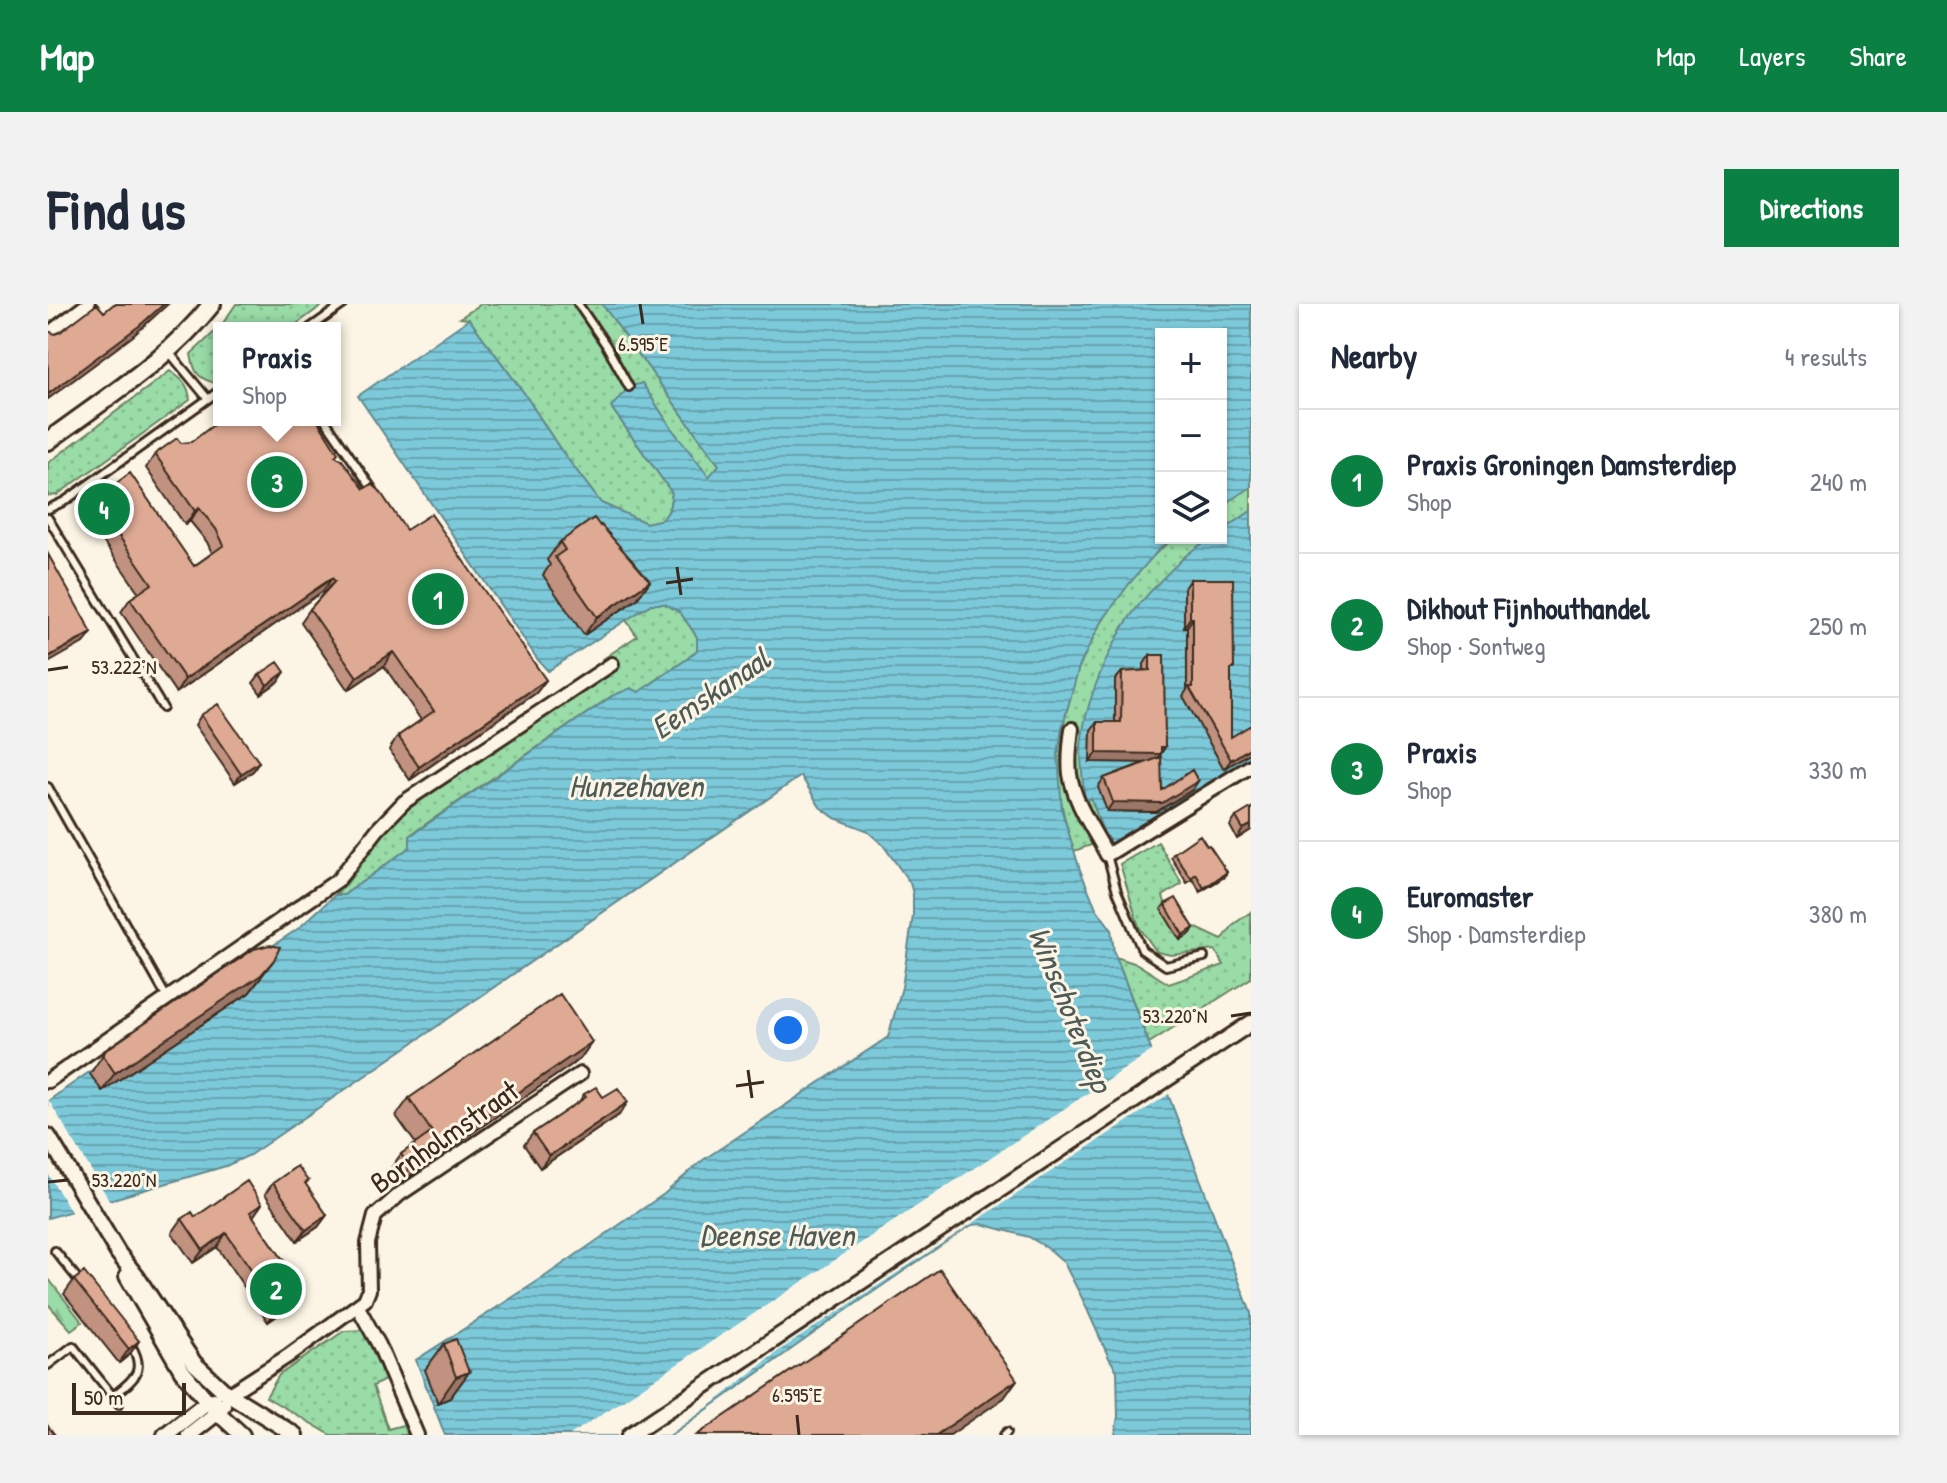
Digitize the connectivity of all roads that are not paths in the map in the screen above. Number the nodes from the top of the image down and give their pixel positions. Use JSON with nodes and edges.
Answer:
{"nodes":[{"id":1,"x":88,"y":304,"type":"edge"},
{"id":2,"x":212,"y":304,"type":"edge"},
{"id":3,"x":344,"y":304,"type":"edge"},
{"id":4,"x":578,"y":304,"type":"edge"},
{"id":5,"x":318,"y":322,"type":"edge"},
{"id":6,"x":48,"y":334,"type":"edge"},
{"id":7,"x":168,"y":350,"type":"junction"},
{"id":8,"x":629,"y":387,"type":"dead end"},
{"id":9,"x":213,"y":395,"type":"edge"},
{"id":10,"x":208,"y":399,"type":"junction"},
{"id":11,"x":329,"y":426,"type":"edge"},
{"id":12,"x":48,"y":441,"type":"edge"},
{"id":13,"x":377,"y":496,"type":"edge"},
{"id":14,"x":48,"y":509,"type":"edge"},
{"id":15,"x":48,"y":518,"type":"edge"},
{"id":16,"x":612,"y":664,"type":"dead end"},
{"id":17,"x":163,"y":708,"type":"dead end"},
{"id":18,"x":1072,"y":729,"type":"dead end"},
{"id":19,"x":1251,"y":766,"type":"edge"},
{"id":20,"x":48,"y":787,"type":"edge"},
{"id":21,"x":1107,"y":855,"type":"junction"},
{"id":22,"x":1204,"y":957,"type":"dead end"},
{"id":23,"x":167,"y":998,"type":"junction"},
{"id":24,"x":1251,"y":1023,"type":"edge"},
{"id":25,"x":580,"y":1074,"type":"dead end"},
{"id":26,"x":48,"y":1081,"type":"edge"},
{"id":27,"x":48,"y":1136,"type":"edge"},
{"id":28,"x":55,"y":1251,"type":"dead end"},
{"id":29,"x":118,"y":1253,"type":"junction"},
{"id":30,"x":84,"y":1288,"type":"edge"},
{"id":31,"x":358,"y":1307,"type":"junction"},
{"id":32,"x":123,"y":1336,"type":"edge"},
{"id":33,"x":48,"y":1365,"type":"edge"},
{"id":34,"x":229,"y":1394,"type":"junction"},
{"id":35,"x":113,"y":1396,"type":"junction"},
{"id":36,"x":119,"y":1404,"type":"dead end"},
{"id":37,"x":212,"y":1408,"type":"junction"},
{"id":38,"x":633,"y":1434,"type":"edge"},
{"id":39,"x":165,"y":1435,"type":"edge"},
{"id":40,"x":189,"y":1435,"type":"edge"},
{"id":41,"x":242,"y":1435,"type":"edge"},
{"id":42,"x":295,"y":1435,"type":"edge"},
{"id":43,"x":417,"y":1435,"type":"edge"}],
"edges":[{"from":1,"to":6,"type":"street"},
{"from":2,"to":7,"type":"main road"},
{"from":3,"to":5,"type":"lane"},
{"from":4,"to":8,"type":"lane"},
{"from":7,"to":10,"type":"lane"},
{"from":7,"to":12,"type":"main road"},
{"from":9,"to":10,"type":"lane"},
{"from":10,"to":14,"type":"lane"},
{"from":11,"to":13,"type":"lane"},
{"from":15,"to":17,"type":"lane"},
{"from":16,"to":23,"type":"street"},
{"from":18,"to":21,"type":"street"},
{"from":19,"to":21,"type":"street"},
{"from":20,"to":23,"type":"lane"},
{"from":21,"to":22,"type":"lane"},
{"from":23,"to":26,"type":"street"},
{"from":24,"to":38,"type":"street"},
{"from":25,"to":31,"type":"street","name":"Bornholmstraat"},
{"from":27,"to":29,"type":"street"},
{"from":28,"to":30,"type":"lane"},
{"from":29,"to":34,"type":"street"},
{"from":29,"to":37,"type":"street"},
{"from":31,"to":34,"type":"street"},
{"from":31,"to":43,"type":"street"},
{"from":32,"to":35,"type":"lane"},
{"from":33,"to":35,"type":"lane"},
{"from":34,"to":37,"type":"street"},
{"from":34,"to":42,"type":"street"},
{"from":35,"to":36,"type":"lane"},
{"from":37,"to":39,"type":"street"},
{"from":37,"to":40,"type":"street"},
{"from":37,"to":41,"type":"street"}]}
